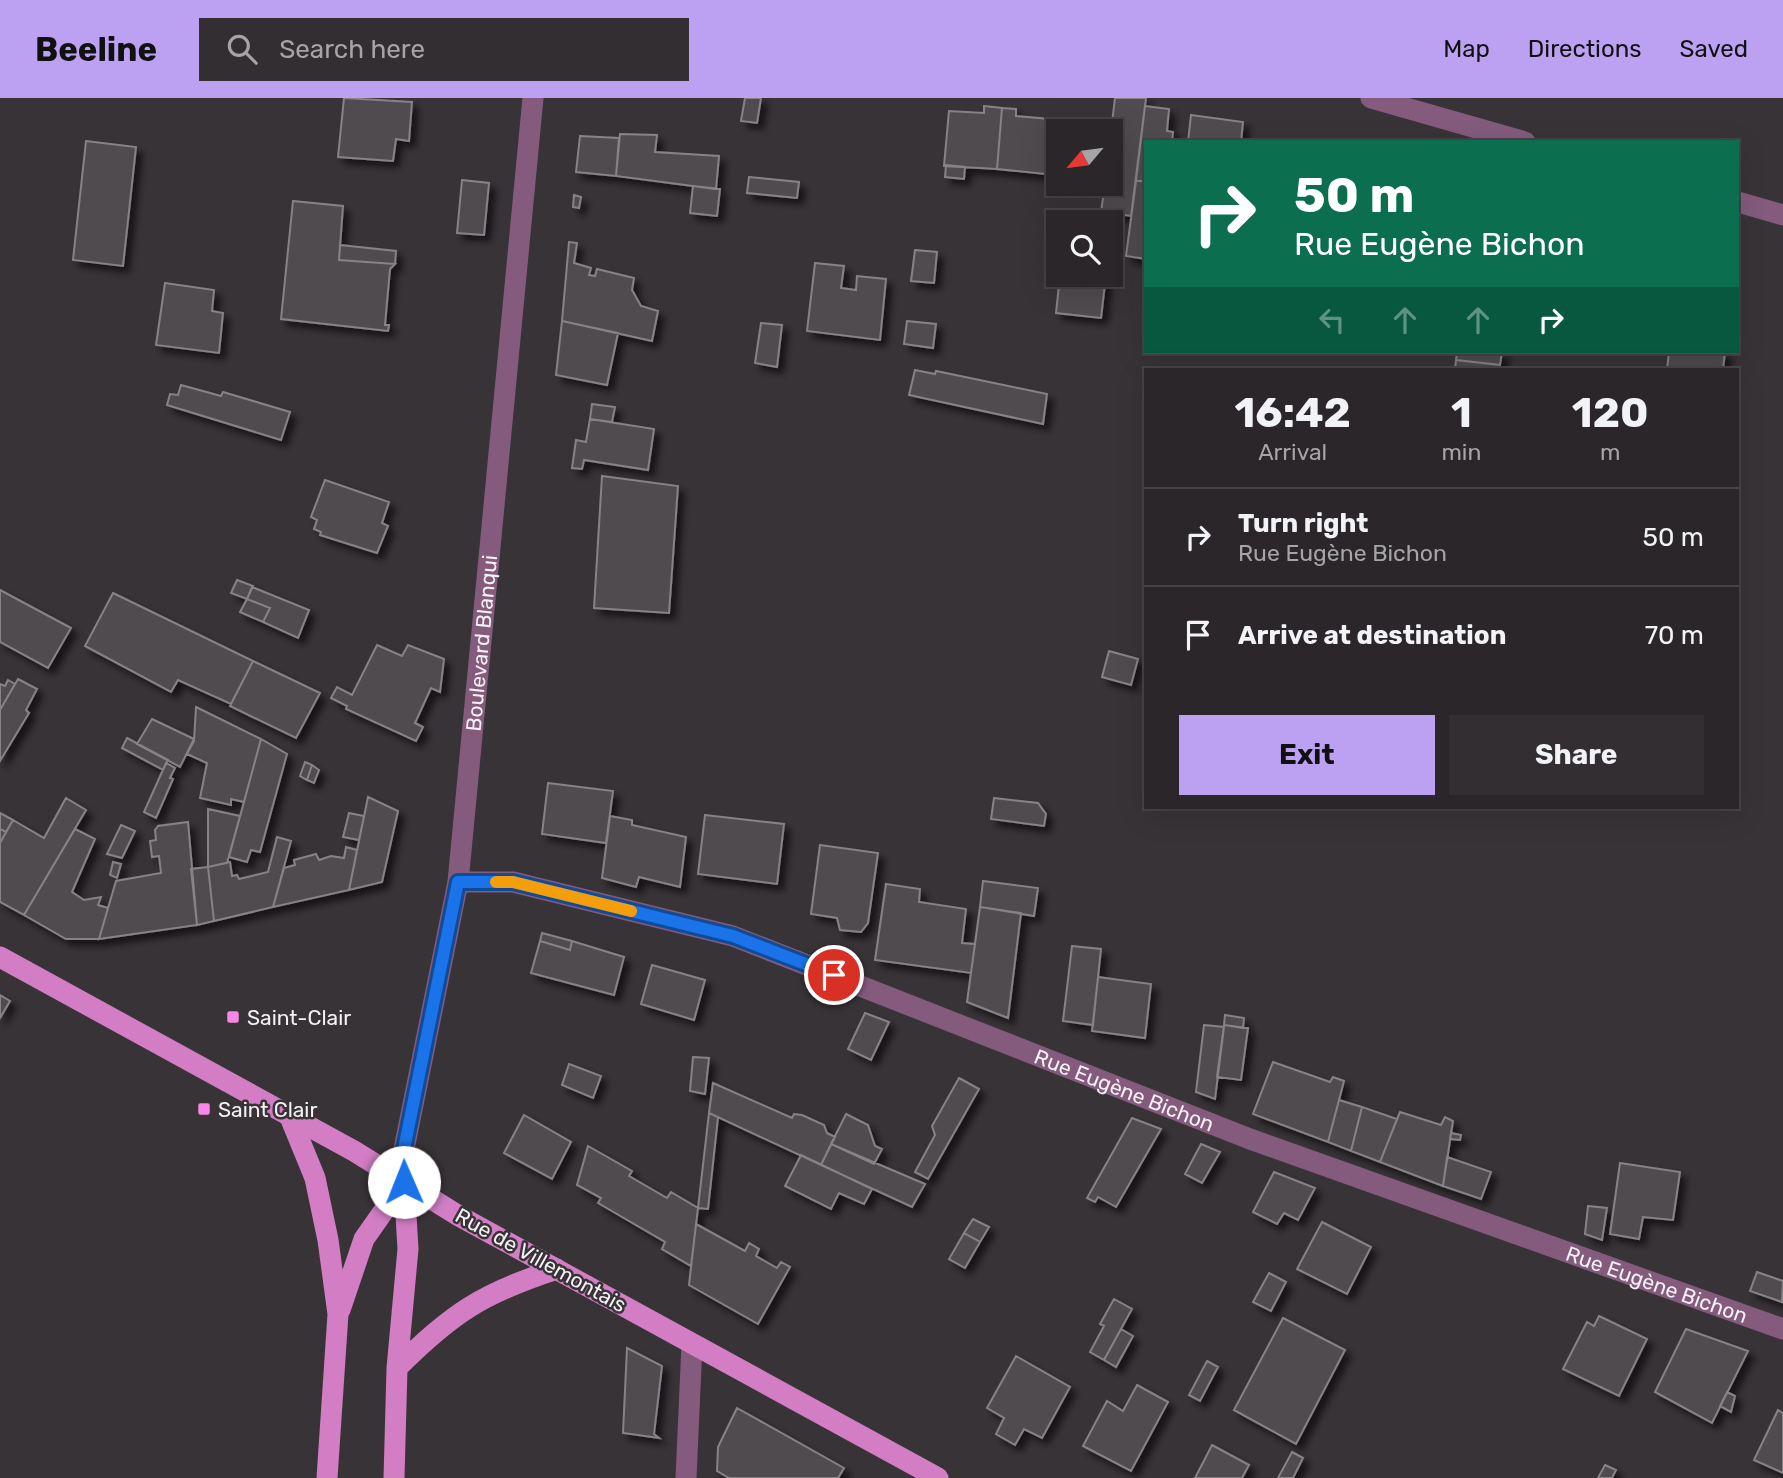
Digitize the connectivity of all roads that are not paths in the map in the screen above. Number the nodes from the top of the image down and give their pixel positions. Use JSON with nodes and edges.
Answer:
{"nodes":[{"id":1,"x":533,"y":98,"type":"edge"},
{"id":2,"x":1371,"y":98,"type":"edge"},
{"id":3,"x":1518,"y":140,"type":"edge"},
{"id":4,"x":1739,"y":202,"type":"edge"},
{"id":5,"x":1783,"y":215,"type":"edge"},
{"id":6,"x":458,"y":882,"type":"junction"},
{"id":7,"x":0,"y":957,"type":"edge"},
{"id":8,"x":290,"y":1117,"type":"junction"},
{"id":9,"x":404,"y":1182,"type":"junction"},
{"id":10,"x":557,"y":1269,"type":"junction"},
{"id":11,"x":338,"y":1314,"type":"junction"},
{"id":12,"x":1783,"y":1329,"type":"edge"},
{"id":13,"x":692,"y":1344,"type":"junction"},
{"id":14,"x":397,"y":1368,"type":"junction"},
{"id":15,"x":327,"y":1478,"type":"edge"},
{"id":16,"x":394,"y":1478,"type":"edge"},
{"id":17,"x":687,"y":1478,"type":"edge"},
{"id":18,"x":938,"y":1478,"type":"edge"}],
"edges":[{"from":1,"to":6,"type":"street","name":"Boulevard Blanqui"},
{"from":2,"to":3,"type":"street"},
{"from":4,"to":5,"type":"street"},
{"from":6,"to":9,"type":"street","name":"Boulevard Blanqui"},
{"from":6,"to":12,"type":"street","name":"Rue Eugène Bichon"},
{"from":7,"to":8,"type":"main road","name":"Rue de Villemontais"},
{"from":8,"to":9,"type":"main road","name":"Rue de Villemontais"},
{"from":8,"to":11,"type":"main road"},
{"from":9,"to":10,"type":"main road","name":"Rue de Villemontais"},
{"from":9,"to":11,"type":"main road"},
{"from":9,"to":14,"type":"main road"},
{"from":10,"to":13,"type":"main road","name":"Rue de Villemontais"},
{"from":10,"to":14,"type":"main road"},
{"from":11,"to":15,"type":"main road"},
{"from":13,"to":17,"type":"street"},
{"from":13,"to":18,"type":"main road","name":"Rue de Villemontais"},
{"from":14,"to":16,"type":"main road"}]}
